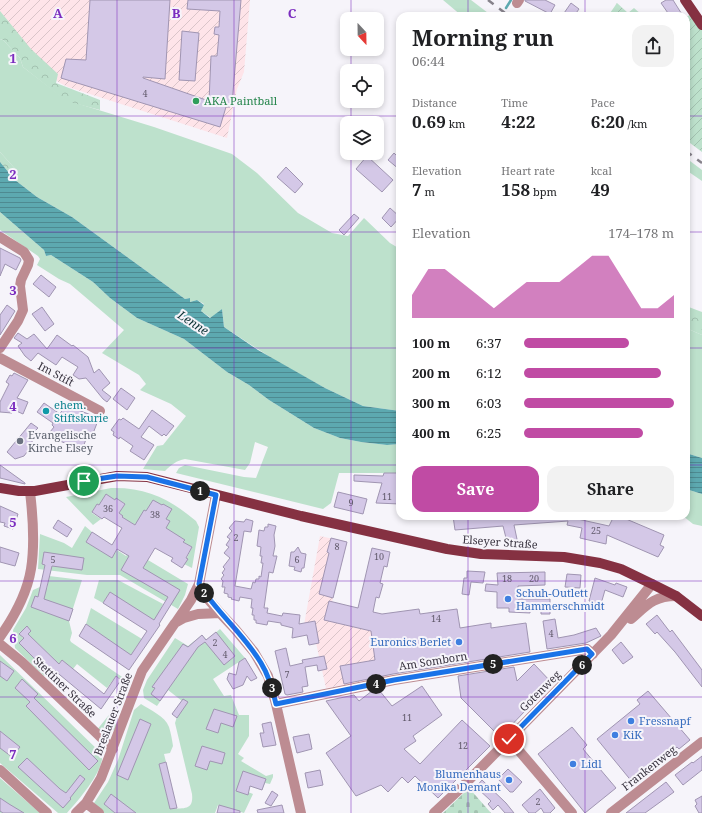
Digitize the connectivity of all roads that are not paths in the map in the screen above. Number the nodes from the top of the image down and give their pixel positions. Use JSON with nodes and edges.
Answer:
{"nodes":[{"id":1,"x":685,"y":0,"type":"edge"},
{"id":2,"x":702,"y":25,"type":"edge"},
{"id":3,"x":0,"y":237,"type":"edge"},
{"id":4,"x":0,"y":348,"type":"edge"},
{"id":5,"x":0,"y":358,"type":"edge"},
{"id":6,"x":100,"y":411,"type":"dead end"},
{"id":7,"x":0,"y":488,"type":"edge"},
{"id":8,"x":30,"y":492,"type":"junction"},
{"id":9,"x":216,"y":495,"type":"junction"},
{"id":10,"x":199,"y":584,"type":"junction"},
{"id":11,"x":652,"y":584,"type":"junction"},
{"id":12,"x":676,"y":596,"type":"junction"},
{"id":13,"x":220,"y":613,"type":"junction"},
{"id":14,"x":702,"y":616,"type":"edge"},
{"id":15,"x":175,"y":623,"type":"junction"},
{"id":16,"x":611,"y":635,"type":"junction"},
{"id":17,"x":0,"y":637,"type":"edge"},
{"id":18,"x":0,"y":644,"type":"edge"},
{"id":19,"x":592,"y":654,"type":"junction"},
{"id":20,"x":276,"y":704,"type":"junction"},
{"id":21,"x":509,"y":739,"type":"junction"},
{"id":22,"x":702,"y":742,"type":"edge"},
{"id":23,"x":113,"y":749,"type":"junction"},
{"id":24,"x":0,"y":770,"type":"edge"},
{"id":25,"x":86,"y":803,"type":"junction"},
{"id":26,"x":47,"y":813,"type":"edge"},
{"id":27,"x":76,"y":813,"type":"edge"},
{"id":28,"x":99,"y":813,"type":"edge"},
{"id":29,"x":301,"y":813,"type":"edge"},
{"id":30,"x":434,"y":813,"type":"edge"},
{"id":31,"x":572,"y":813,"type":"edge"},
{"id":32,"x":611,"y":813,"type":"edge"}],
"edges":[{"from":1,"to":2,"type":"main road"},
{"from":3,"to":4,"type":"street"},
{"from":5,"to":6,"type":"street","name":"Im Stift"},
{"from":7,"to":8,"type":"main road","name":"Elseyer Straße"},
{"from":8,"to":9,"type":"main road","name":"Elseyer Straße"},
{"from":8,"to":17,"type":"street"},
{"from":9,"to":10,"type":"street","name":"Breslauer Straße"},
{"from":9,"to":11,"type":"main road","name":"Elseyer Straße"},
{"from":10,"to":13,"type":"street"},
{"from":10,"to":15,"type":"street","name":"Breslauer Straße"},
{"from":11,"to":12,"type":"main road","name":"Elseyer Straße"},
{"from":11,"to":16,"type":"street","name":"Gotenweg"},
{"from":12,"to":14,"type":"main road","name":"Elseyer Straße"},
{"from":12,"to":16,"type":"street","name":"Gotenweg"},
{"from":13,"to":15,"type":"street"},
{"from":13,"to":20,"type":"street"},
{"from":15,"to":23,"type":"street","name":"Breslauer Straße"},
{"from":16,"to":19,"type":"street","name":"Gotenweg"},
{"from":18,"to":23,"type":"street","name":"Stettiner Straße"},
{"from":19,"to":20,"type":"street","name":"Am Somborn"},
{"from":19,"to":21,"type":"street","name":"Gotenweg"},
{"from":20,"to":29,"type":"street"},
{"from":21,"to":30,"type":"street","name":"Gotenweg"},
{"from":21,"to":31,"type":"street"},
{"from":22,"to":32,"type":"street","name":"Frankenweg"},
{"from":23,"to":25,"type":"street","name":"Breslauer Straße"},
{"from":24,"to":26,"type":"street"},
{"from":25,"to":27,"type":"street","name":"Breslauer Straße"},
{"from":25,"to":28,"type":"street"}]}
